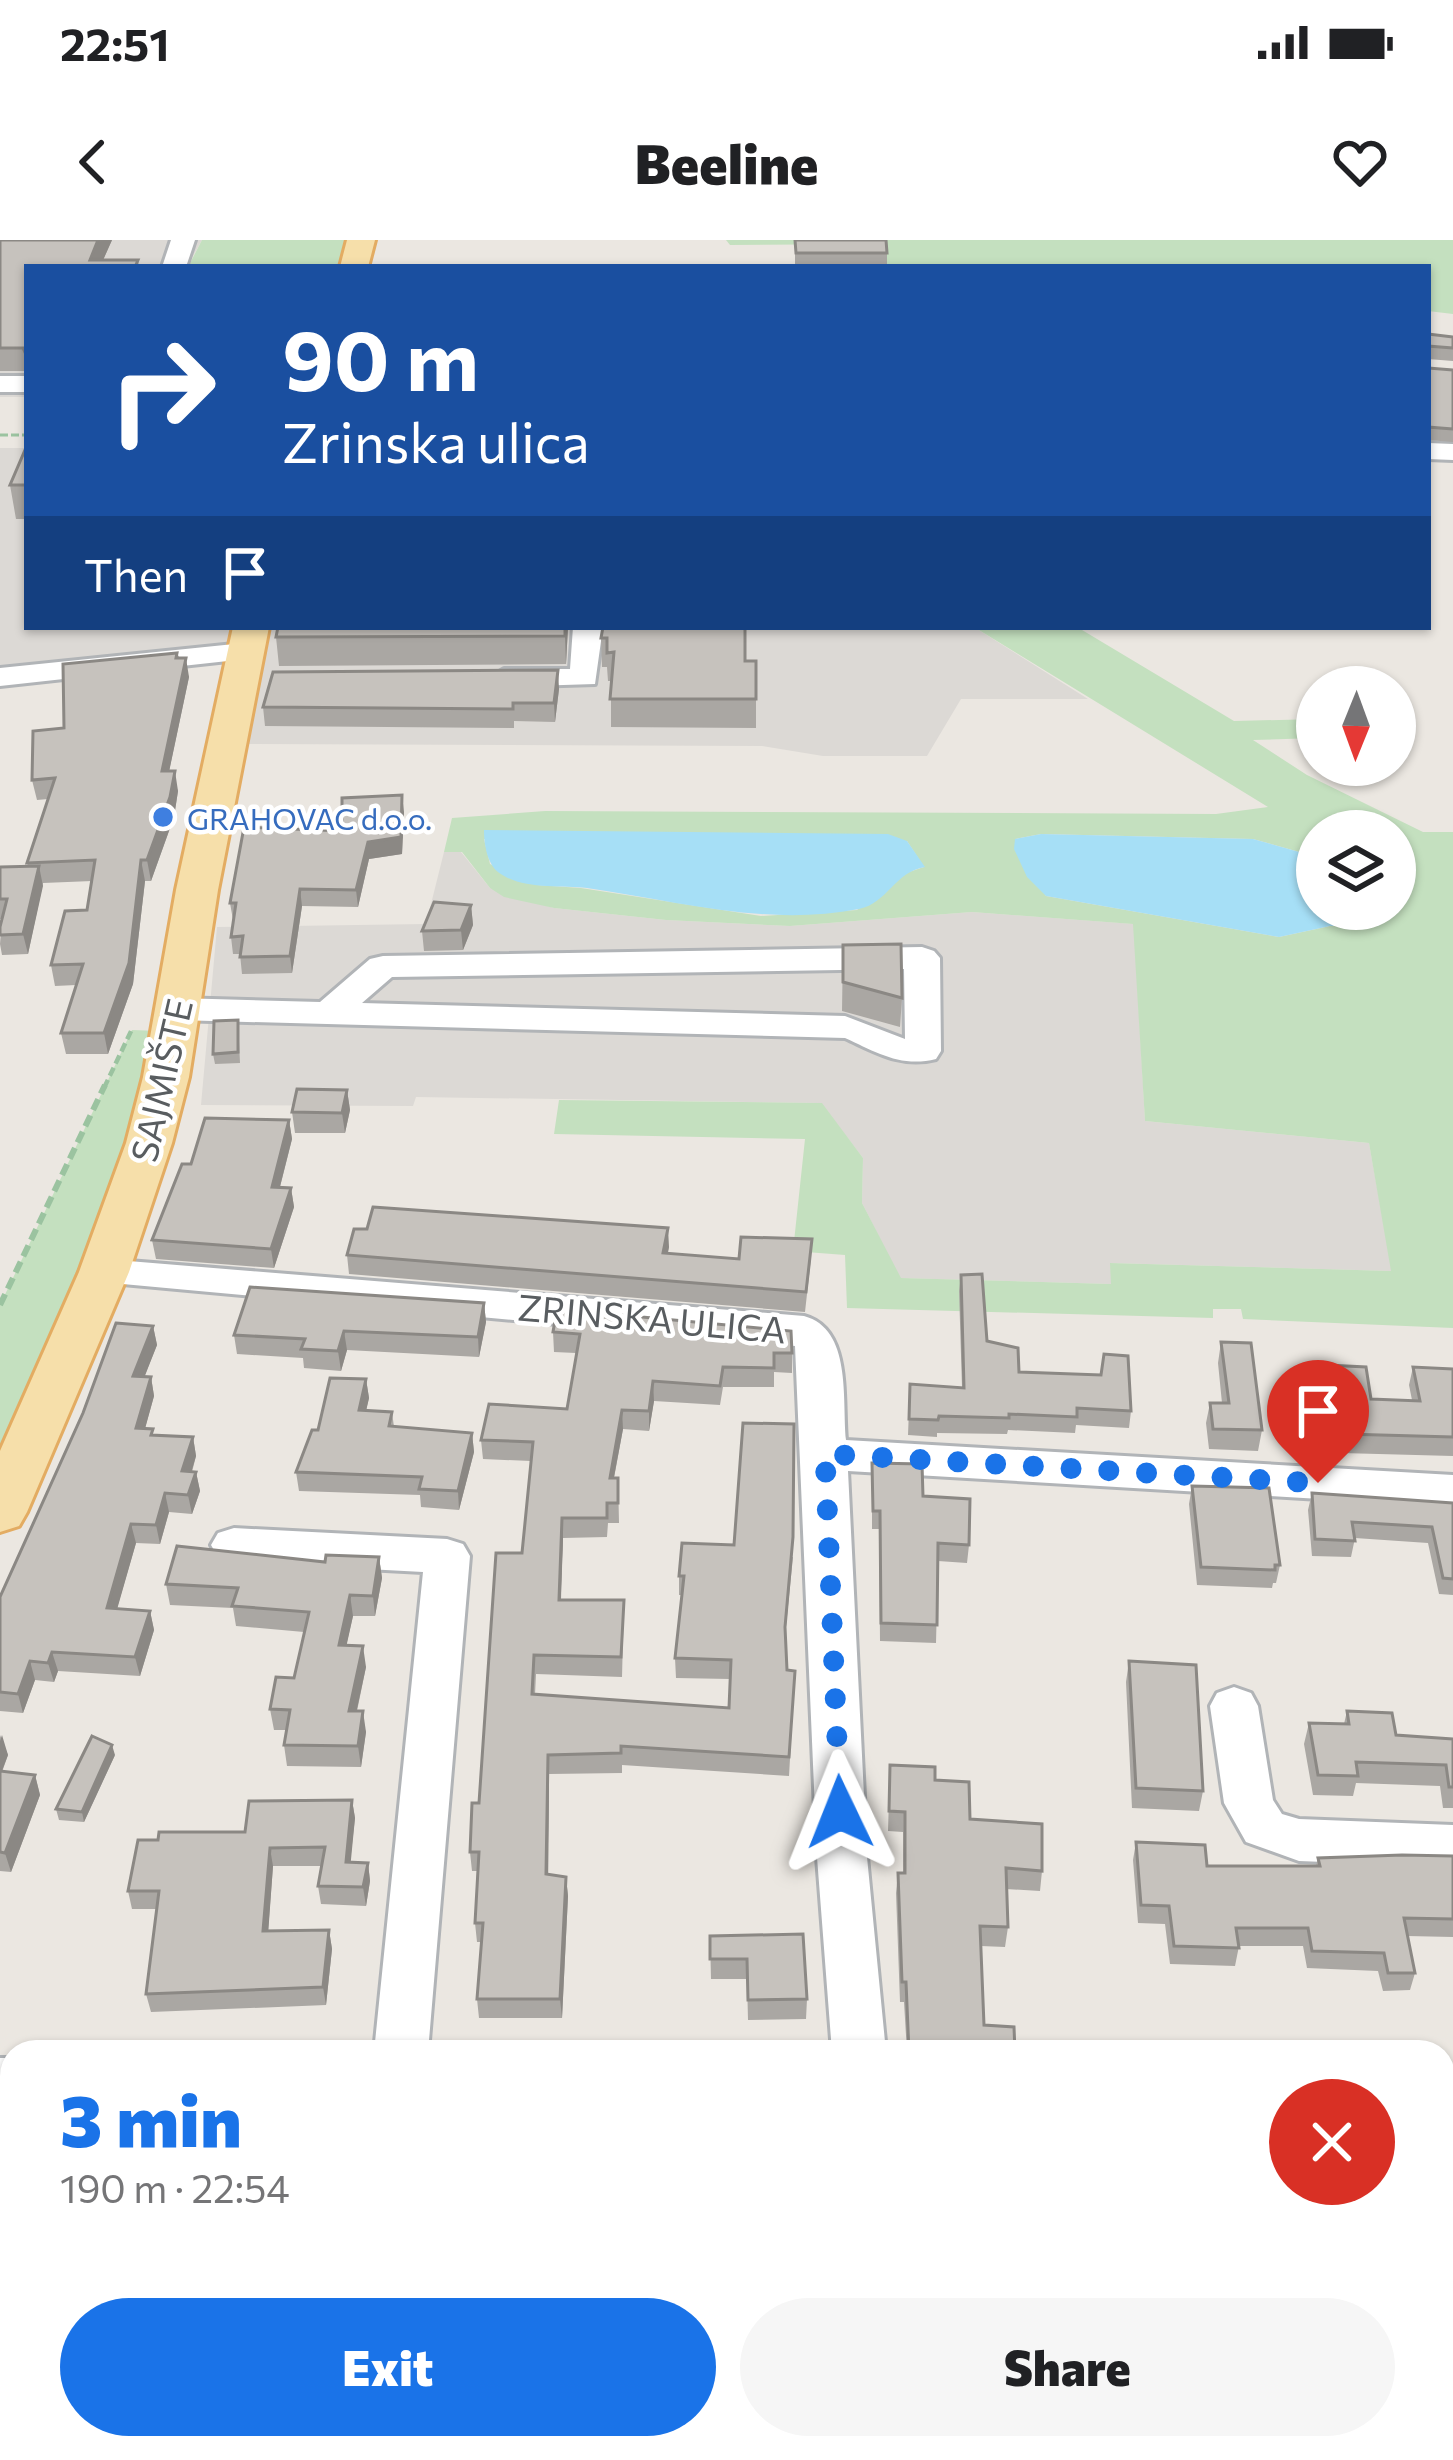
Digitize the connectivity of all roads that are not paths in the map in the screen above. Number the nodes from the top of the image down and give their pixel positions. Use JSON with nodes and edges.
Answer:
{"nodes":[{"id":1,"x":587,"y":630,"type":"edge"},
{"id":2,"x":254,"y":639,"type":"edge"},
{"id":3,"x":0,"y":677,"type":"edge"},
{"id":4,"x":467,"y":678,"type":"edge"},
{"id":5,"x":157,"y":1013,"type":"junction"},
{"id":6,"x":329,"y":1013,"type":"junction"},
{"id":7,"x":104,"y":1272,"type":"junction"},
{"id":8,"x":825,"y":1454,"type":"junction"},
{"id":9,"x":1453,"y":1491,"type":"edge"},
{"id":10,"x":0,"y":1512,"type":"edge"},
{"id":11,"x":234,"y":1545,"type":"dead end"},
{"id":12,"x":1234,"y":1706,"type":"dead end"},
{"id":13,"x":1453,"y":1846,"type":"edge"},
{"id":14,"x":402,"y":2040,"type":"edge"},
{"id":15,"x":859,"y":2040,"type":"edge"}],
"edges":[{"from":1,"to":4,"type":"street"},
{"from":2,"to":3,"type":"street"},
{"from":2,"to":5,"type":"main road","name":"SAJMIŠTE"},
{"from":5,"to":6,"type":"street"},
{"from":5,"to":7,"type":"main road","name":"SAJMIŠTE"},
{"from":6,"to":6,"type":"street"},
{"from":7,"to":8,"type":"street","name":"ZRINSKA ULICA"},
{"from":7,"to":10,"type":"main road","name":"SAJMIŠTE"},
{"from":8,"to":9,"type":"street"},
{"from":8,"to":15,"type":"street","name":"ZRINSKA ULICA"},
{"from":11,"to":14,"type":"street"},
{"from":12,"to":13,"type":"street"}]}
